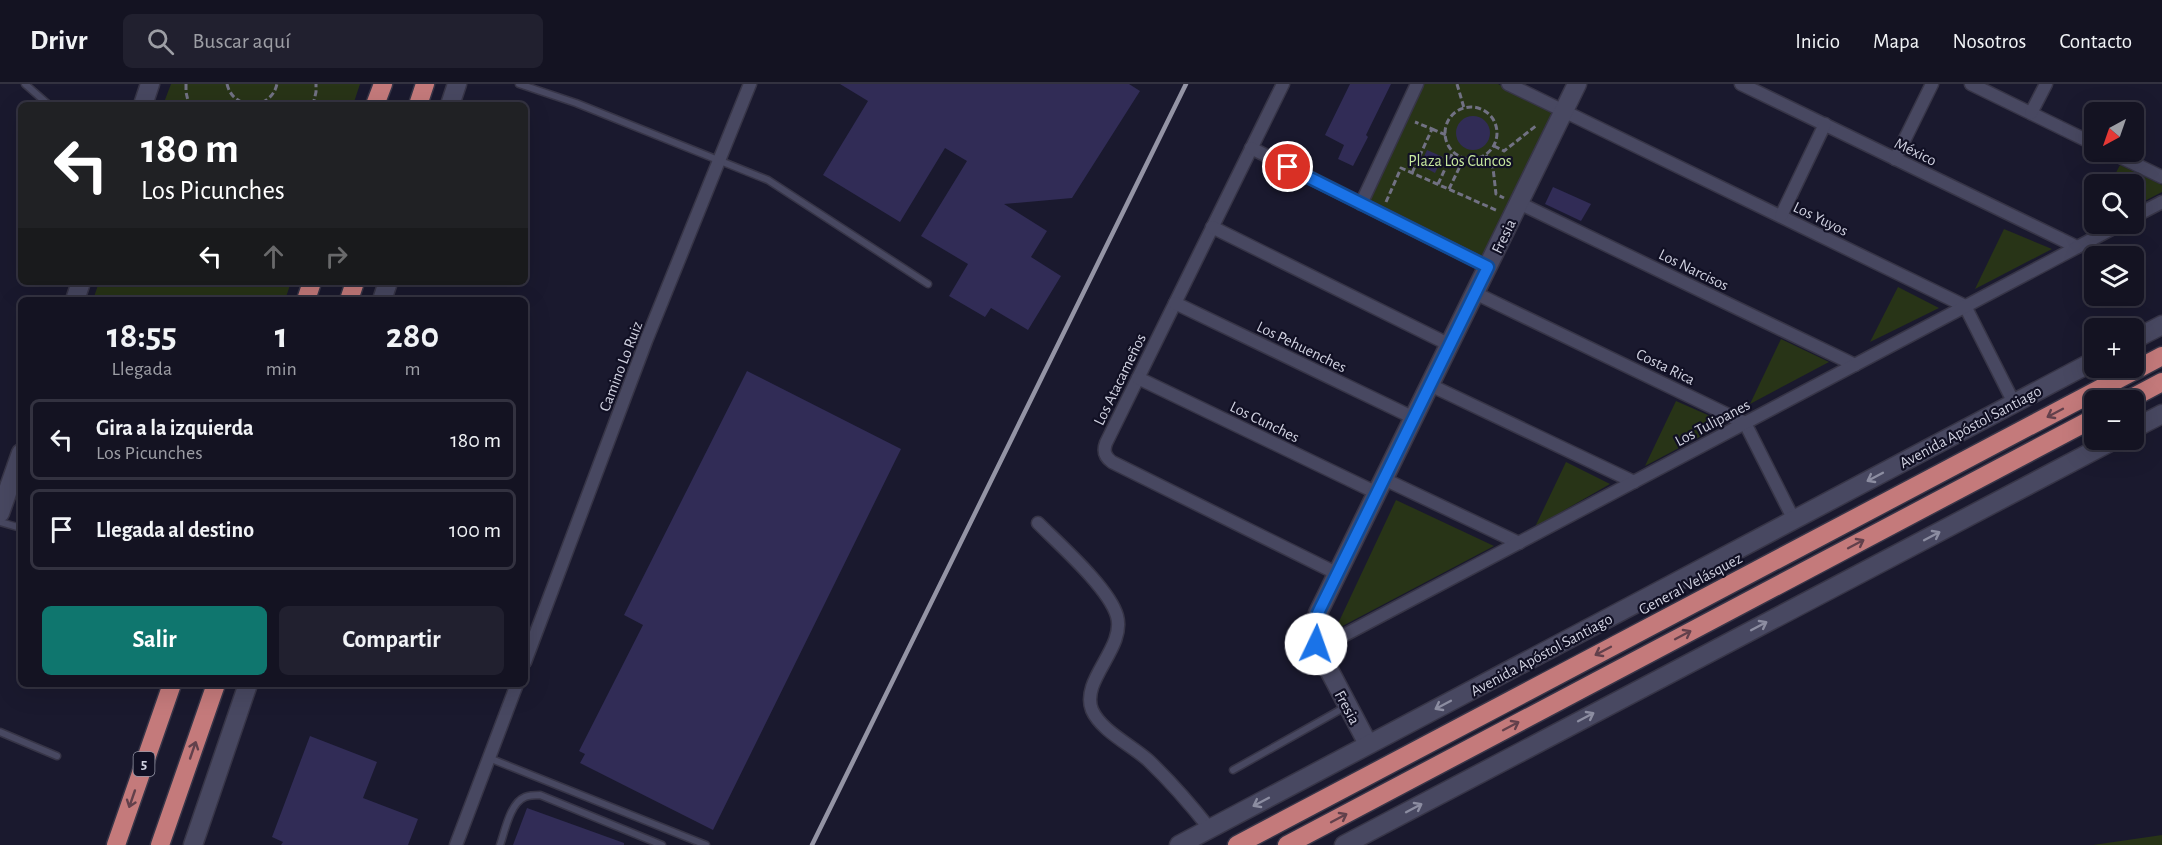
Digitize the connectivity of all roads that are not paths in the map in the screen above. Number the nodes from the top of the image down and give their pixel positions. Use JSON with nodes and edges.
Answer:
{"nodes":[{"id":1,"x":25,"y":84,"type":"edge"},
{"id":2,"x":150,"y":84,"type":"edge"},
{"id":3,"x":382,"y":84,"type":"edge"},
{"id":4,"x":425,"y":84,"type":"edge"},
{"id":5,"x":457,"y":84,"type":"edge"},
{"id":6,"x":519,"y":84,"type":"edge"},
{"id":7,"x":750,"y":84,"type":"edge"},
{"id":8,"x":1283,"y":84,"type":"edge"},
{"id":9,"x":1417,"y":84,"type":"edge"},
{"id":10,"x":1508,"y":84,"type":"edge"},
{"id":11,"x":1577,"y":84,"type":"edge"},
{"id":12,"x":1741,"y":84,"type":"edge"},
{"id":13,"x":1932,"y":84,"type":"edge"},
{"id":14,"x":1971,"y":84,"type":"edge"},
{"id":15,"x":2046,"y":84,"type":"edge"},
{"id":16,"x":46,"y":102,"type":"edge"},
{"id":17,"x":144,"y":102,"type":"edge"},
{"id":18,"x":376,"y":102,"type":"edge"},
{"id":19,"x":419,"y":102,"type":"edge"},
{"id":20,"x":451,"y":102,"type":"edge"},
{"id":21,"x":1563,"y":112,"type":"junction"},
{"id":22,"x":2031,"y":113,"type":"junction"},
{"id":23,"x":1825,"y":124,"type":"junction"},
{"id":24,"x":2084,"y":139,"type":"edge"},
{"id":25,"x":1251,"y":148,"type":"junction"},
{"id":26,"x":1895,"y":159,"type":"junction"},
{"id":27,"x":719,"y":161,"type":"junction"},
{"id":28,"x":2131,"y":162,"type":"edge"},
{"id":29,"x":2162,"y":177,"type":"edge"},
{"id":30,"x":1514,"y":201,"type":"junction"},
{"id":31,"x":2162,"y":202,"type":"edge"},
{"id":32,"x":1361,"y":204,"type":"junction"},
{"id":33,"x":2144,"y":211,"type":"edge"},
{"id":34,"x":1780,"y":216,"type":"junction"},
{"id":35,"x":1212,"y":227,"type":"junction"},
{"id":36,"x":2102,"y":234,"type":"edge"},
{"id":37,"x":2077,"y":247,"type":"junction"},
{"id":38,"x":1488,"y":267,"type":"junction"},
{"id":39,"x":928,"y":284,"type":"dead end"},
{"id":40,"x":1475,"y":293,"type":"junction"},
{"id":41,"x":1175,"y":303,"type":"junction"},
{"id":42,"x":1965,"y":306,"type":"junction"},
{"id":43,"x":2162,"y":325,"type":"edge"},
{"id":44,"x":2144,"y":334,"type":"edge"},
{"id":45,"x":1450,"y":345,"type":"junction"},
{"id":46,"x":2162,"y":356,"type":"edge"},
{"id":47,"x":1855,"y":365,"type":"junction"},
{"id":48,"x":2084,"y":366,"type":"edge"},
{"id":49,"x":1138,"y":378,"type":"junction"},
{"id":50,"x":2162,"y":382,"type":"edge"},
{"id":51,"x":1430,"y":385,"type":"junction"},
{"id":52,"x":2144,"y":392,"type":"edge"},
{"id":53,"x":2014,"y":403,"type":"junction"},
{"id":54,"x":2162,"y":414,"type":"edge"},
{"id":55,"x":1414,"y":418,"type":"junction"},
{"id":56,"x":1745,"y":423,"type":"junction"},
{"id":57,"x":2084,"y":423,"type":"edge"},
{"id":58,"x":2144,"y":423,"type":"edge"},
{"id":59,"x":2095,"y":450,"type":"edge"},
{"id":60,"x":18,"y":457,"type":"edge"},
{"id":61,"x":6,"y":474,"type":"edge"},
{"id":62,"x":1634,"y":482,"type":"junction"},
{"id":63,"x":1381,"y":486,"type":"junction"},
{"id":64,"x":0,"y":513,"type":"edge"},
{"id":65,"x":1794,"y":519,"type":"junction"},
{"id":66,"x":0,"y":522,"type":"edge"},
{"id":67,"x":1038,"y":523,"type":"dead end"},
{"id":68,"x":18,"y":527,"type":"edge"},
{"id":69,"x":1519,"y":543,"type":"junction"},
{"id":70,"x":1338,"y":573,"type":"junction"},
{"id":71,"x":1318,"y":649,"type":"junction"},
{"id":72,"x":528,"y":654,"type":"edge"},
{"id":73,"x":171,"y":687,"type":"edge"},
{"id":74,"x":215,"y":687,"type":"edge"},
{"id":75,"x":247,"y":687,"type":"edge"},
{"id":76,"x":515,"y":687,"type":"edge"},
{"id":77,"x":1347,"y":705,"type":"junction"},
{"id":78,"x":0,"y":732,"type":"edge"},
{"id":79,"x":1368,"y":744,"type":"junction"},
{"id":80,"x":57,"y":756,"type":"dead end"},
{"id":81,"x":489,"y":757,"type":"junction"},
{"id":82,"x":1233,"y":770,"type":"dead end"},
{"id":83,"x":1210,"y":829,"type":"junction"},
{"id":84,"x":116,"y":845,"type":"edge"},
{"id":85,"x":160,"y":845,"type":"edge"},
{"id":86,"x":193,"y":845,"type":"edge"},
{"id":87,"x":456,"y":845,"type":"edge"},
{"id":88,"x":500,"y":845,"type":"edge"},
{"id":89,"x":662,"y":845,"type":"edge"},
{"id":90,"x":706,"y":845,"type":"edge"},
{"id":91,"x":1179,"y":845,"type":"edge"},
{"id":92,"x":1237,"y":845,"type":"edge"},
{"id":93,"x":1287,"y":845,"type":"edge"},
{"id":94,"x":1344,"y":845,"type":"edge"}],
"edges":[{"from":1,"to":16,"type":"lane"},
{"from":2,"to":17,"type":"street"},
{"from":3,"to":18,"type":"highway"},
{"from":4,"to":19,"type":"highway"},
{"from":5,"to":20,"type":"street"},
{"from":6,"to":27,"type":"lane"},
{"from":7,"to":27,"type":"street","name":"Camino Lo Ruiz"},
{"from":8,"to":25,"type":"street","name":"Los Atacameños"},
{"from":9,"to":32,"type":"street"},
{"from":10,"to":21,"type":"street","name":"Los Yuyos"},
{"from":11,"to":21,"type":"street","name":"Fresia"},
{"from":12,"to":23,"type":"street","name":"México"},
{"from":13,"to":26,"type":"street"},
{"from":14,"to":22,"type":"street"},
{"from":15,"to":22,"type":"street"},
{"from":21,"to":30,"type":"street","name":"Fresia"},
{"from":21,"to":34,"type":"street","name":"Los Yuyos"},
{"from":22,"to":24,"type":"street"},
{"from":23,"to":26,"type":"street","name":"México"},
{"from":23,"to":34,"type":"street"},
{"from":25,"to":32,"type":"street"},
{"from":25,"to":35,"type":"street","name":"Los Atacameños"},
{"from":26,"to":37,"type":"street","name":"México"},
{"from":27,"to":39,"type":"lane"},
{"from":27,"to":72,"type":"street","name":"Camino Lo Ruiz"},
{"from":28,"to":29,"type":"street"},
{"from":30,"to":38,"type":"street","name":"Fresia"},
{"from":30,"to":47,"type":"street","name":"Los Narcisos"},
{"from":31,"to":33,"type":"street"},
{"from":32,"to":38,"type":"street"},
{"from":34,"to":42,"type":"street","name":"Los Yuyos"},
{"from":35,"to":41,"type":"street","name":"Los Atacameños"},
{"from":35,"to":45,"type":"street"},
{"from":36,"to":37,"type":"street","name":"Los Tulipanes"},
{"from":37,"to":42,"type":"street","name":"Los Tulipanes"},
{"from":38,"to":40,"type":"street","name":"Fresia"},
{"from":40,"to":45,"type":"street","name":"Fresia"},
{"from":40,"to":56,"type":"street","name":"Costa Rica"},
{"from":41,"to":49,"type":"street","name":"Los Atacameños"},
{"from":41,"to":55,"type":"street","name":"Los Pehuenches"},
{"from":42,"to":47,"type":"street","name":"Los Tulipanes"},
{"from":42,"to":53,"type":"street"},
{"from":43,"to":44,"type":"street"},
{"from":45,"to":51,"type":"street","name":"Fresia"},
{"from":46,"to":92,"type":"highway","name":"General Velásquez","one_way":true},
{"from":47,"to":56,"type":"street","name":"Los Tulipanes"},
{"from":48,"to":53,"type":"street","name":"Avenida Apóstol Santiago"},
{"from":49,"to":63,"type":"street","name":"Los Cunches"},
{"from":49,"to":70,"type":"street","name":"Los Atacameños"},
{"from":50,"to":52,"type":"highway"},
{"from":51,"to":55,"type":"street","name":"Fresia"},
{"from":51,"to":62,"type":"street"},
{"from":53,"to":65,"type":"street","name":"Avenida Apóstol Santiago","one_way":true},
{"from":54,"to":58,"type":"street"},
{"from":55,"to":63,"type":"street","name":"Fresia"},
{"from":56,"to":62,"type":"street","name":"Los Tulipanes"},
{"from":56,"to":65,"type":"street"},
{"from":93,"to":57,"type":"highway","one_way":true},
{"from":94,"to":59,"type":"street","one_way":true},
{"from":60,"to":61,"type":"street"},
{"from":61,"to":64,"type":"street"},
{"from":62,"to":69,"type":"street","name":"Los Tulipanes"},
{"from":63,"to":69,"type":"street","name":"Los Cunches"},
{"from":63,"to":70,"type":"street","name":"Fresia"},
{"from":65,"to":79,"type":"street","name":"Avenida Apóstol Santiago","one_way":true},
{"from":66,"to":68,"type":"lane"},
{"from":67,"to":83,"type":"street"},
{"from":69,"to":71,"type":"street","name":"Los Tulipanes"},
{"from":70,"to":71,"type":"street","name":"Fresia"},
{"from":71,"to":77,"type":"street","name":"Fresia"},
{"from":73,"to":84,"type":"highway","number":"5","one_way":true},
{"from":85,"to":74,"type":"highway","one_way":true},
{"from":75,"to":86,"type":"street"},
{"from":76,"to":81,"type":"street"},
{"from":77,"to":79,"type":"street","name":"Fresia"},
{"from":77,"to":82,"type":"lane"},
{"from":78,"to":80,"type":"lane"},
{"from":79,"to":83,"type":"street","name":"Avenida Apóstol Santiago","one_way":true},
{"from":81,"to":87,"type":"street"},
{"from":81,"to":90,"type":"lane"},
{"from":83,"to":91,"type":"street","name":"Avenida Apóstol Santiago"},
{"from":88,"to":89,"type":"lane"}]}
